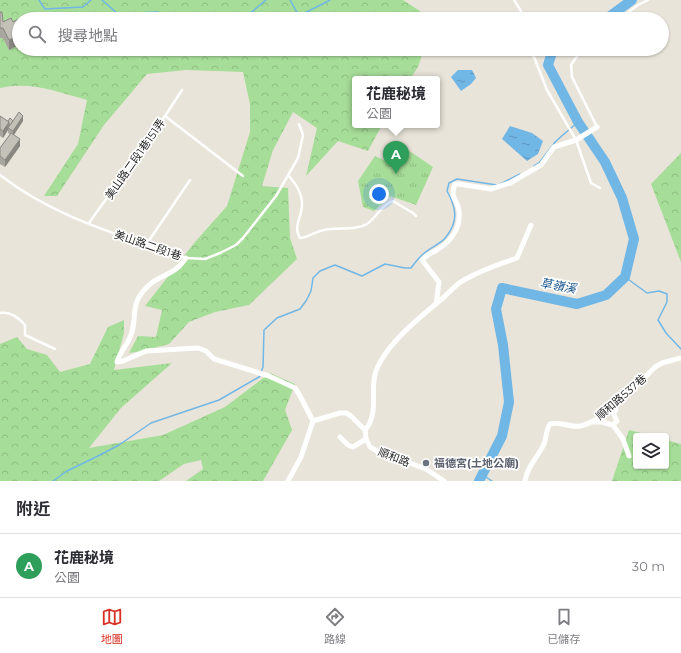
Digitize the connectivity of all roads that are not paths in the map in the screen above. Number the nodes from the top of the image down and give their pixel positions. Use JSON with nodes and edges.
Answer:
{"nodes":[{"id":1,"x":514,"y":0,"type":"edge"},
{"id":2,"x":648,"y":0,"type":"edge"},
{"id":3,"x":521,"y":12,"type":"edge"},
{"id":4,"x":628,"y":12,"type":"edge"},
{"id":5,"x":533,"y":56,"type":"edge"},
{"id":6,"x":577,"y":56,"type":"edge"},
{"id":7,"x":182,"y":90,"type":"dead end"},
{"id":8,"x":165,"y":116,"type":"junction"},
{"id":9,"x":299,"y":124,"type":"dead end"},
{"id":10,"x":597,"y":127,"type":"joint"},
{"id":11,"x":576,"y":140,"type":"junction"},
{"id":12,"x":0,"y":175,"type":"edge"},
{"id":13,"x":288,"y":175,"type":"junction"},
{"id":14,"x":243,"y":176,"type":"dead end"},
{"id":15,"x":190,"y":180,"type":"dead end"},
{"id":16,"x":600,"y":188,"type":"dead end"},
{"id":17,"x":416,"y":216,"type":"dead end"},
{"id":18,"x":89,"y":224,"type":"junction"},
{"id":19,"x":532,"y":225,"type":"dead end"},
{"id":20,"x":146,"y":245,"type":"junction"},
{"id":21,"x":186,"y":258,"type":"junction"},
{"id":22,"x":436,"y":304,"type":"junction"},
{"id":23,"x":0,"y":313,"type":"edge"},
{"id":24,"x":54,"y":348,"type":"dead end"},
{"id":25,"x":681,"y":358,"type":"edge"},
{"id":26,"x":616,"y":410,"type":"dead end"},
{"id":27,"x":313,"y":421,"type":"junction"},
{"id":28,"x":592,"y":422,"type":"junction"},
{"id":29,"x":614,"y":425,"type":"junction"},
{"id":30,"x":365,"y":430,"type":"junction"},
{"id":31,"x":340,"y":437,"type":"dead end"},
{"id":32,"x":366,"y":439,"type":"junction"},
{"id":33,"x":629,"y":456,"type":"dead end"},
{"id":34,"x":288,"y":481,"type":"edge"},
{"id":35,"x":444,"y":481,"type":"edge"},
{"id":36,"x":525,"y":481,"type":"edge"}],
"edges":[{"from":1,"to":3,"type":"lane"},
{"from":2,"to":4,"type":"lane"},
{"from":5,"to":11,"type":"lane"},
{"from":6,"to":10,"type":"lane"},
{"from":7,"to":8,"type":"lane"},
{"from":8,"to":14,"type":"lane","name":"美山路二段1巷151弄"},
{"from":8,"to":18,"type":"lane","name":"美山路二段1巷151弄"},
{"from":9,"to":13,"type":"lane","name":"美山路二段1巷"},
{"from":10,"to":11,"type":"street"},
{"from":11,"to":16,"type":"lane"},
{"from":11,"to":22,"type":"street"},
{"from":12,"to":18,"type":"lane","name":"美山路二段1巷"},
{"from":13,"to":17,"type":"lane"},
{"from":13,"to":21,"type":"lane","name":"美山路二段1巷"},
{"from":15,"to":20,"type":"lane"},
{"from":18,"to":20,"type":"lane","name":"美山路二段1巷"},
{"from":19,"to":22,"type":"street"},
{"from":20,"to":21,"type":"lane","name":"美山路二段1巷"},
{"from":21,"to":27,"type":"street"},
{"from":22,"to":30,"type":"street"},
{"from":23,"to":24,"type":"lane"},
{"from":25,"to":28,"type":"street","name":"順和路537巷"},
{"from":26,"to":29,"type":"street"},
{"from":27,"to":30,"type":"street"},
{"from":27,"to":34,"type":"street"},
{"from":28,"to":29,"type":"street"},
{"from":28,"to":36,"type":"street","name":"順和路537巷"},
{"from":29,"to":33,"type":"street"},
{"from":30,"to":32,"type":"street","name":"順和路"},
{"from":31,"to":32,"type":"street"},
{"from":32,"to":35,"type":"street","name":"順和路"}]}
